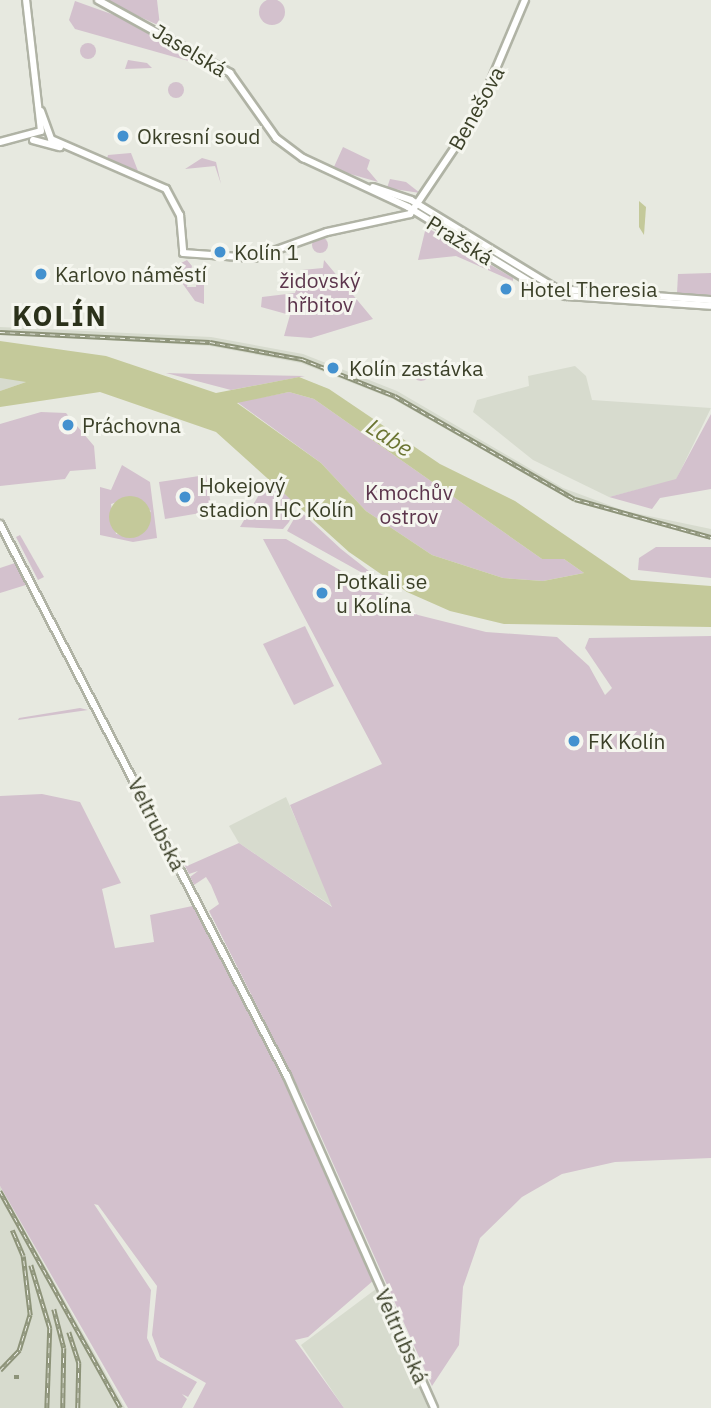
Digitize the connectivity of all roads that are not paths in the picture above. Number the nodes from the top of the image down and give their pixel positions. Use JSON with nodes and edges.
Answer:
{"nodes":[{"id":1,"x":26,"y":0,"type":"edge"},
{"id":2,"x":98,"y":0,"type":"edge"},
{"id":3,"x":525,"y":0,"type":"edge"},
{"id":4,"x":44,"y":135,"type":"junction"},
{"id":5,"x":0,"y":142,"type":"edge"},
{"id":6,"x":415,"y":207,"type":"junction"},
{"id":7,"x":402,"y":220,"type":"junction"},
{"id":8,"x":432,"y":223,"type":"junction"},
{"id":9,"x":711,"y":303,"type":"edge"},
{"id":10,"x":0,"y":524,"type":"edge"},
{"id":11,"x":434,"y":1408,"type":"edge"}],
"edges":[{"from":1,"to":4,"type":"street"},
{"from":2,"to":6,"type":"street","name":"Jaselská"},
{"from":3,"to":6,"type":"street","name":"Benešova"},
{"from":4,"to":5,"type":"street"},
{"from":4,"to":7,"type":"street","name":"Pražská"},
{"from":6,"to":7,"type":"street","name":"Pražská"},
{"from":6,"to":8,"type":"street","name":"Pražská"},
{"from":6,"to":9,"type":"street","name":"Pražská"},
{"from":7,"to":8,"type":"street"},
{"from":8,"to":9,"type":"street","name":"Pražská"},
{"from":10,"to":11,"type":"street","name":"Veltrubská"}]}
